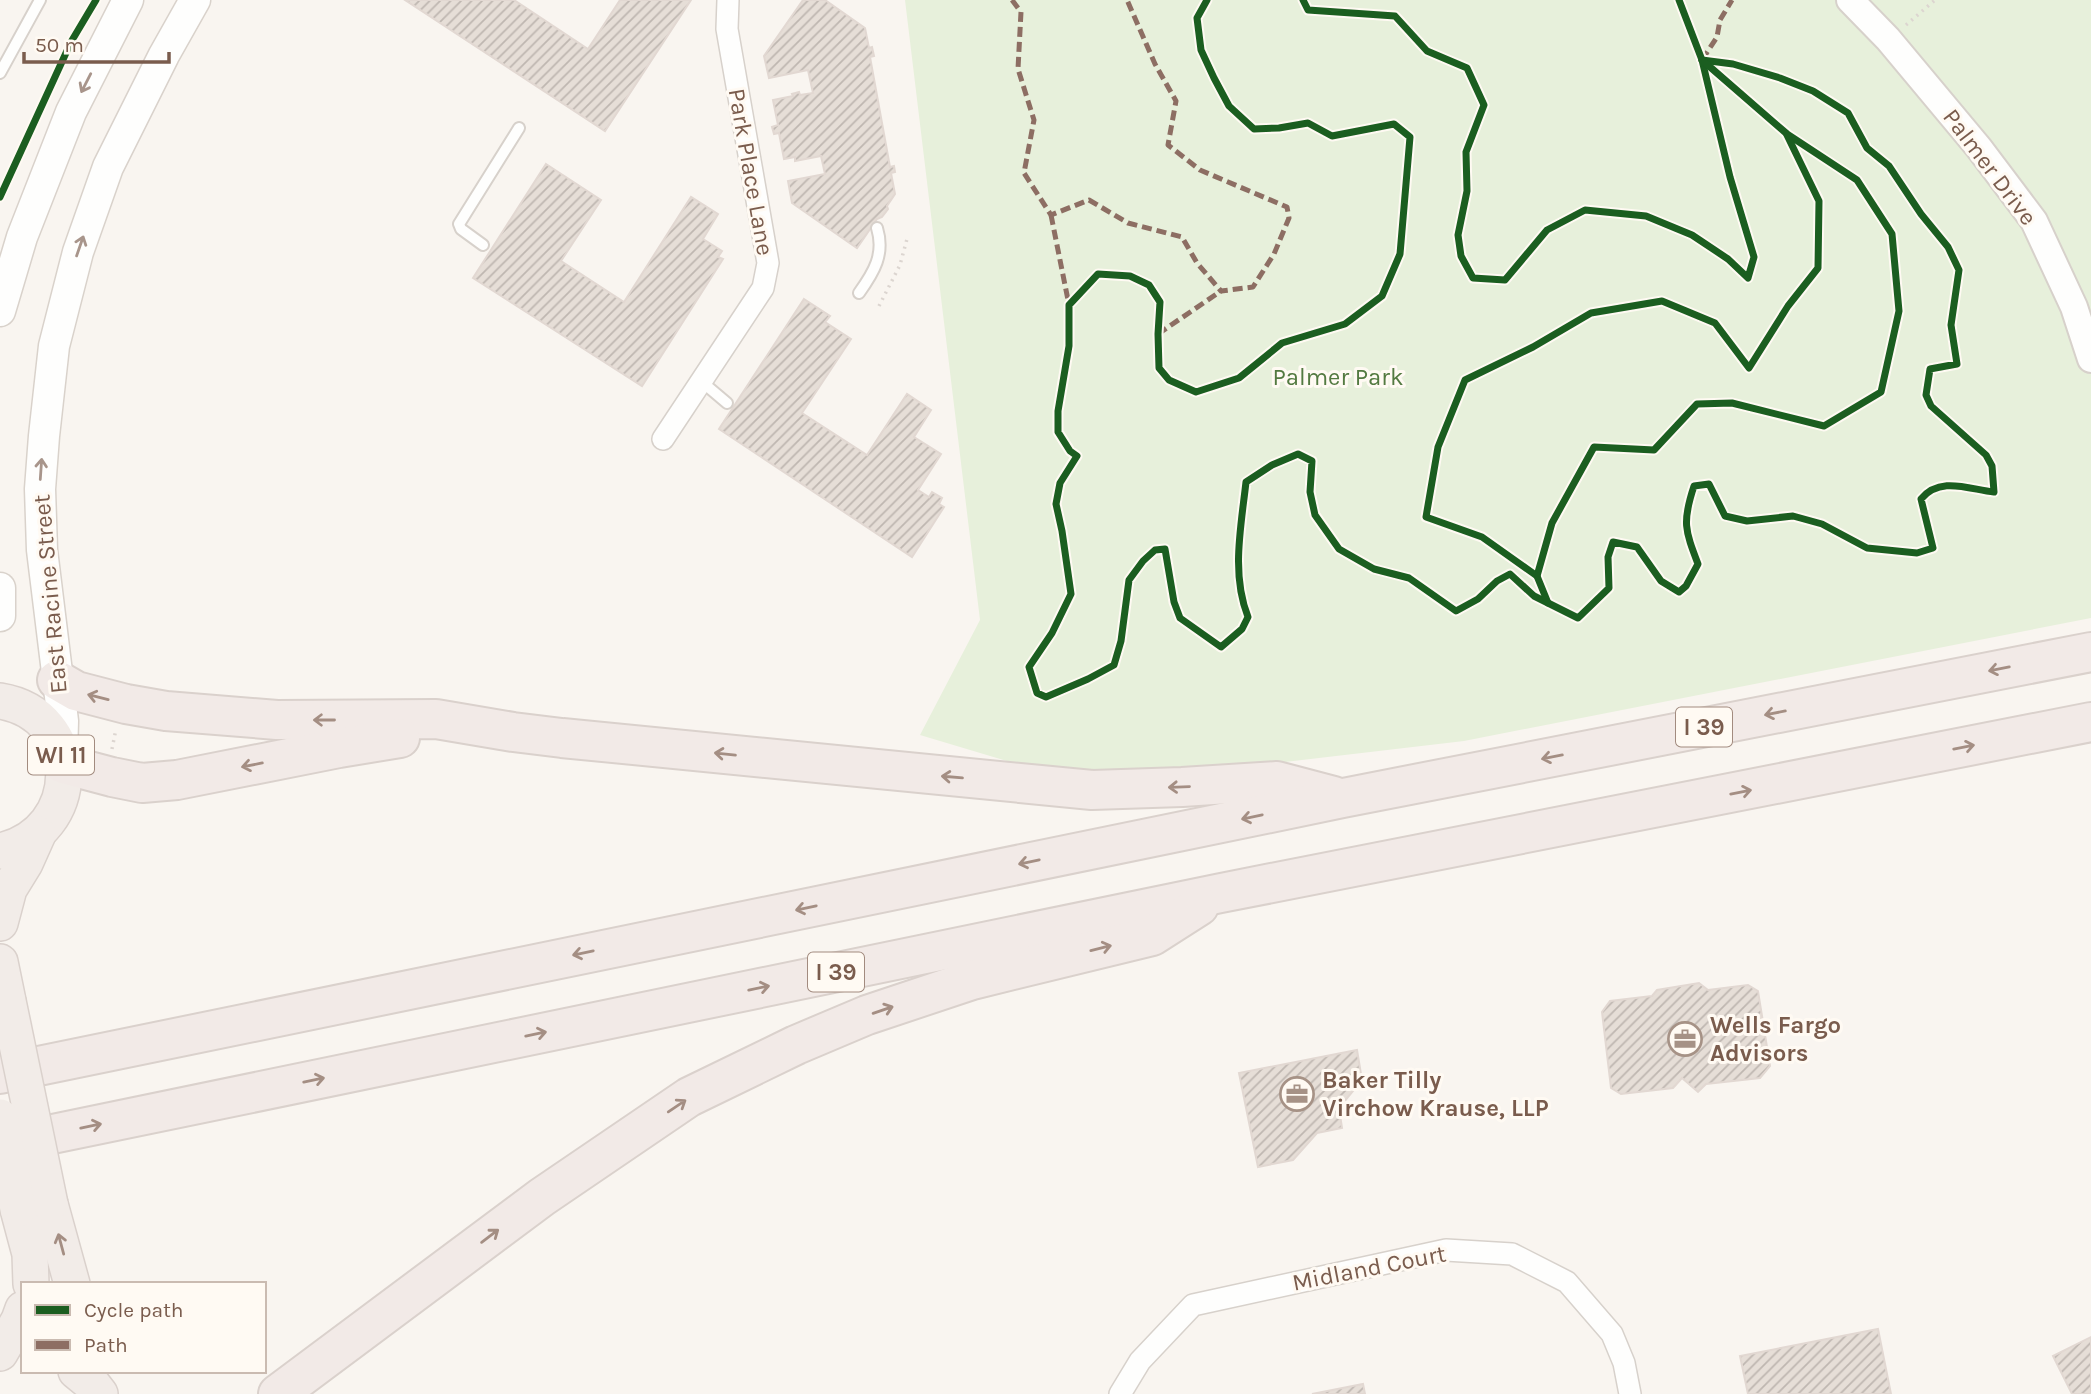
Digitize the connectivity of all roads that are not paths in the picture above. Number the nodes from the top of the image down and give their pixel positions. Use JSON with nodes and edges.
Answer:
{"nodes":[{"id":1,"x":40,"y":0,"type":"edge"},
{"id":2,"x":128,"y":0,"type":"edge"},
{"id":3,"x":195,"y":0,"type":"edge"},
{"id":4,"x":728,"y":0,"type":"edge"},
{"id":5,"x":1850,"y":0,"type":"edge"},
{"id":6,"x":0,"y":73,"type":"edge"},
{"id":7,"x":519,"y":128,"type":"dead end"},
{"id":8,"x":877,"y":228,"type":"dead end"},
{"id":9,"x":482,"y":245,"type":"dead end"},
{"id":10,"x":859,"y":293,"type":"dead end"},
{"id":11,"x":0,"y":311,"type":"edge"},
{"id":12,"x":2091,"y":359,"type":"edge"},
{"id":13,"x":701,"y":381,"type":"junction"},
{"id":14,"x":727,"y":402,"type":"dead end"},
{"id":15,"x":663,"y":439,"type":"dead end"},
{"id":16,"x":0,"y":588,"type":"edge"},
{"id":17,"x":0,"y":616,"type":"edge"},
{"id":18,"x":2078,"y":654,"type":"edge"},
{"id":19,"x":57,"y":680,"type":"junction"},
{"id":20,"x":0,"y":702,"type":"edge"},
{"id":21,"x":2080,"y":724,"type":"edge"},
{"id":22,"x":513,"y":732,"type":"junction"},
{"id":23,"x":63,"y":760,"type":"junction"},
{"id":24,"x":1343,"y":798,"type":"junction"},
{"id":25,"x":38,"y":834,"type":"junction"},
{"id":26,"x":0,"y":851,"type":"edge"},
{"id":27,"x":1221,"y":893,"type":"junction"},
{"id":28,"x":0,"y":923,"type":"edge"},
{"id":29,"x":0,"y":962,"type":"edge"},
{"id":30,"x":0,"y":1074,"type":"edge"},
{"id":31,"x":0,"y":1117,"type":"edge"},
{"id":32,"x":0,"y":1145,"type":"edge"},
{"id":33,"x":34,"y":1207,"type":"junction"},
{"id":34,"x":450,"y":1265,"type":"junction"},
{"id":35,"x":30,"y":1282,"type":"edge"},
{"id":36,"x":71,"y":1282,"type":"edge"},
{"id":37,"x":21,"y":1313,"type":"edge"},
{"id":38,"x":0,"y":1353,"type":"edge"},
{"id":39,"x":21,"y":1363,"type":"edge"},
{"id":40,"x":0,"y":1371,"type":"edge"},
{"id":41,"x":78,"y":1373,"type":"edge"},
{"id":42,"x":98,"y":1373,"type":"edge"},
{"id":43,"x":101,"y":1394,"type":"edge"},
{"id":44,"x":278,"y":1394,"type":"edge"},
{"id":45,"x":308,"y":1394,"type":"edge"},
{"id":46,"x":1120,"y":1394,"type":"edge"},
{"id":47,"x":1630,"y":1394,"type":"edge"}],
"edges":[{"from":1,"to":6,"type":"lane"},
{"from":2,"to":11,"type":"main road","one_way":true},
{"from":19,"to":3,"type":"main road","name":"East Racine Street","one_way":true},
{"from":4,"to":13,"type":"street","name":"Park Place Lane"},
{"from":5,"to":12,"type":"street","name":"Palmer Drive"},
{"from":7,"to":9,"type":"lane"},
{"from":8,"to":10,"type":"lane"},
{"from":13,"to":14,"type":"lane"},
{"from":13,"to":15,"type":"street","name":"Park Place Lane"},
{"from":16,"to":17,"type":"main road","name":"East Racine Street"},
{"from":18,"to":24,"type":"highway","number":"I 39","one_way":true},
{"from":22,"to":19,"type":"highway","one_way":true},
{"from":19,"to":23,"type":"main road","name":"East Racine Street"},
{"from":20,"to":23,"type":"highway","number":"WI 11"},
{"from":27,"to":21,"type":"highway","number":"I 39","one_way":true},
{"from":22,"to":23,"type":"highway","one_way":true},
{"from":24,"to":22,"type":"highway","one_way":true},
{"from":23,"to":25,"type":"highway","number":"WI 11"},
{"from":24,"to":30,"type":"highway","number":"I 39","one_way":true},
{"from":25,"to":26,"type":"highway"},
{"from":25,"to":28,"type":"highway","number":"WI 11"},
{"from":32,"to":27,"type":"highway","number":"I 39","one_way":true},
{"from":34,"to":27,"type":"highway","one_way":true},
{"from":29,"to":33,"type":"highway","bridge":true},
{"from":31,"to":33,"type":"highway","bridge":true},
{"from":33,"to":35,"type":"highway"},
{"from":36,"to":33,"type":"highway","one_way":true},
{"from":34,"to":44,"type":"highway"},
{"from":34,"to":45,"type":"highway"},
{"from":37,"to":38,"type":"highway"},
{"from":39,"to":40,"type":"highway"},
{"from":41,"to":43,"type":"highway"},
{"from":42,"to":43,"type":"highway"},
{"from":46,"to":47,"type":"street","name":"Midland Court"}]}
